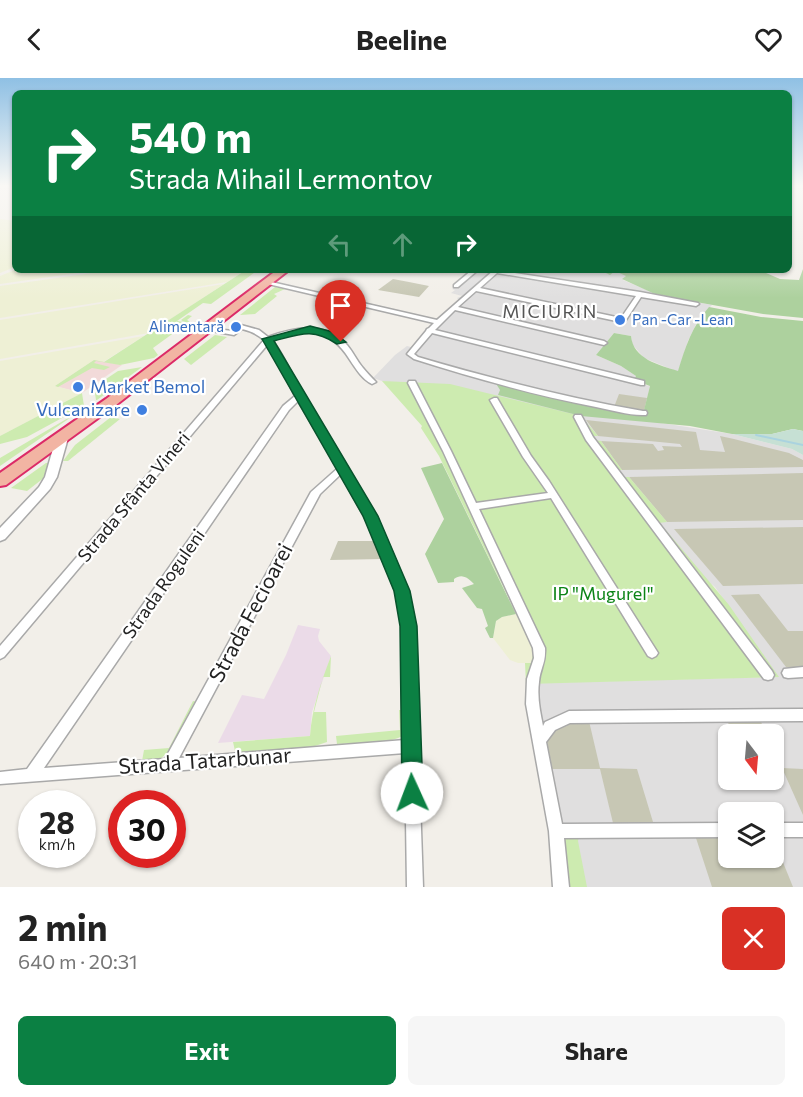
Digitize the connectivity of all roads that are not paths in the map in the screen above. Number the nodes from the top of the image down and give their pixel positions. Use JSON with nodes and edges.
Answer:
{"nodes":[{"id":1,"x":280,"y":273,"type":"edge"},
{"id":2,"x":472,"y":273,"type":"edge"},
{"id":3,"x":494,"y":273,"type":"edge"},
{"id":4,"x":522,"y":273,"type":"edge"},
{"id":5,"x":267,"y":283,"type":"junction"},
{"id":6,"x":456,"y":286,"type":"dead end"},
{"id":7,"x":474,"y":289,"type":"junction"},
{"id":8,"x":640,"y":294,"type":"junction"},
{"id":9,"x":696,"y":304,"type":"dead end"},
{"id":10,"x":453,"y":308,"type":"junction"},
{"id":11,"x":438,"y":322,"type":"junction"},
{"id":12,"x":208,"y":329,"type":"junction"},
{"id":13,"x":429,"y":330,"type":"junction"},
{"id":14,"x":268,"y":339,"type":"junction"},
{"id":15,"x":604,"y":343,"type":"dead end"},
{"id":16,"x":372,"y":382,"type":"dead end"},
{"id":17,"x":412,"y":383,"type":"dead end"},
{"id":18,"x":641,"y":383,"type":"dead end"},
{"id":19,"x":299,"y":396,"type":"junction"},
{"id":20,"x":494,"y":400,"type":"dead end"},
{"id":21,"x":643,"y":413,"type":"dead end"},
{"id":22,"x":578,"y":417,"type":"dead end"},
{"id":23,"x":62,"y":438,"type":"junction"},
{"id":24,"x":342,"y":469,"type":"junction"},
{"id":25,"x":0,"y":481,"type":"edge"},
{"id":26,"x":552,"y":495,"type":"junction"},
{"id":27,"x":473,"y":507,"type":"junction"},
{"id":28,"x":0,"y":536,"type":"edge"},
{"id":29,"x":652,"y":653,"type":"dead end"},
{"id":30,"x":0,"y":654,"type":"edge"},
{"id":31,"x":803,"y":672,"type":"edge"},
{"id":32,"x":788,"y":673,"type":"dead end"},
{"id":33,"x":768,"y":675,"type":"dead end"},
{"id":34,"x":803,"y":715,"type":"edge"},
{"id":35,"x":539,"y":741,"type":"junction"},
{"id":36,"x":411,"y":746,"type":"junction"},
{"id":37,"x":169,"y":764,"type":"junction"},
{"id":38,"x":31,"y":775,"type":"junction"},
{"id":39,"x":0,"y":778,"type":"edge"},
{"id":40,"x":718,"y":830,"type":"edge"},
{"id":41,"x":784,"y":830,"type":"edge"},
{"id":42,"x":803,"y":830,"type":"edge"},
{"id":43,"x":556,"y":831,"type":"junction"},
{"id":44,"x":415,"y":887,"type":"edge"},
{"id":45,"x":561,"y":887,"type":"edge"}],
"edges":[{"from":1,"to":5,"type":"highway"},
{"from":2,"to":6,"type":"street"},
{"from":3,"to":7,"type":"street"},
{"from":4,"to":8,"type":"street"},
{"from":5,"to":11,"type":"street"},
{"from":5,"to":12,"type":"highway"},
{"from":7,"to":8,"type":"street"},
{"from":7,"to":10,"type":"street"},
{"from":8,"to":9,"type":"street"},
{"from":10,"to":11,"type":"street"},
{"from":10,"to":15,"type":"street"},
{"from":11,"to":13,"type":"street"},
{"from":12,"to":14,"type":"street"},
{"from":12,"to":23,"type":"highway"},
{"from":13,"to":18,"type":"street"},
{"from":13,"to":21,"type":"street"},
{"from":14,"to":16,"type":"street"},
{"from":14,"to":19,"type":"street"},
{"from":14,"to":30,"type":"street","name":"Strada Sfânta Vineri"},
{"from":17,"to":27,"type":"street"},
{"from":19,"to":24,"type":"street"},
{"from":19,"to":38,"type":"street","name":"Strada Roguleni"},
{"from":20,"to":26,"type":"street"},
{"from":22,"to":33,"type":"street"},
{"from":23,"to":25,"type":"highway"},
{"from":23,"to":28,"type":"street"},
{"from":24,"to":36,"type":"street"},
{"from":24,"to":37,"type":"street","name":"Strada Fecioarei"},
{"from":26,"to":27,"type":"street"},
{"from":26,"to":29,"type":"street"},
{"from":27,"to":35,"type":"street"},
{"from":31,"to":32,"type":"street"},
{"from":34,"to":35,"type":"street"},
{"from":35,"to":43,"type":"street"},
{"from":36,"to":37,"type":"street","name":"Strada Tatarbunar"},
{"from":36,"to":44,"type":"street"},
{"from":37,"to":38,"type":"street","name":"Strada Tatarbunar"},
{"from":38,"to":39,"type":"street","name":"Strada Tatarbunar"},
{"from":40,"to":43,"type":"street"},
{"from":41,"to":42,"type":"street"},
{"from":43,"to":45,"type":"street"}]}
